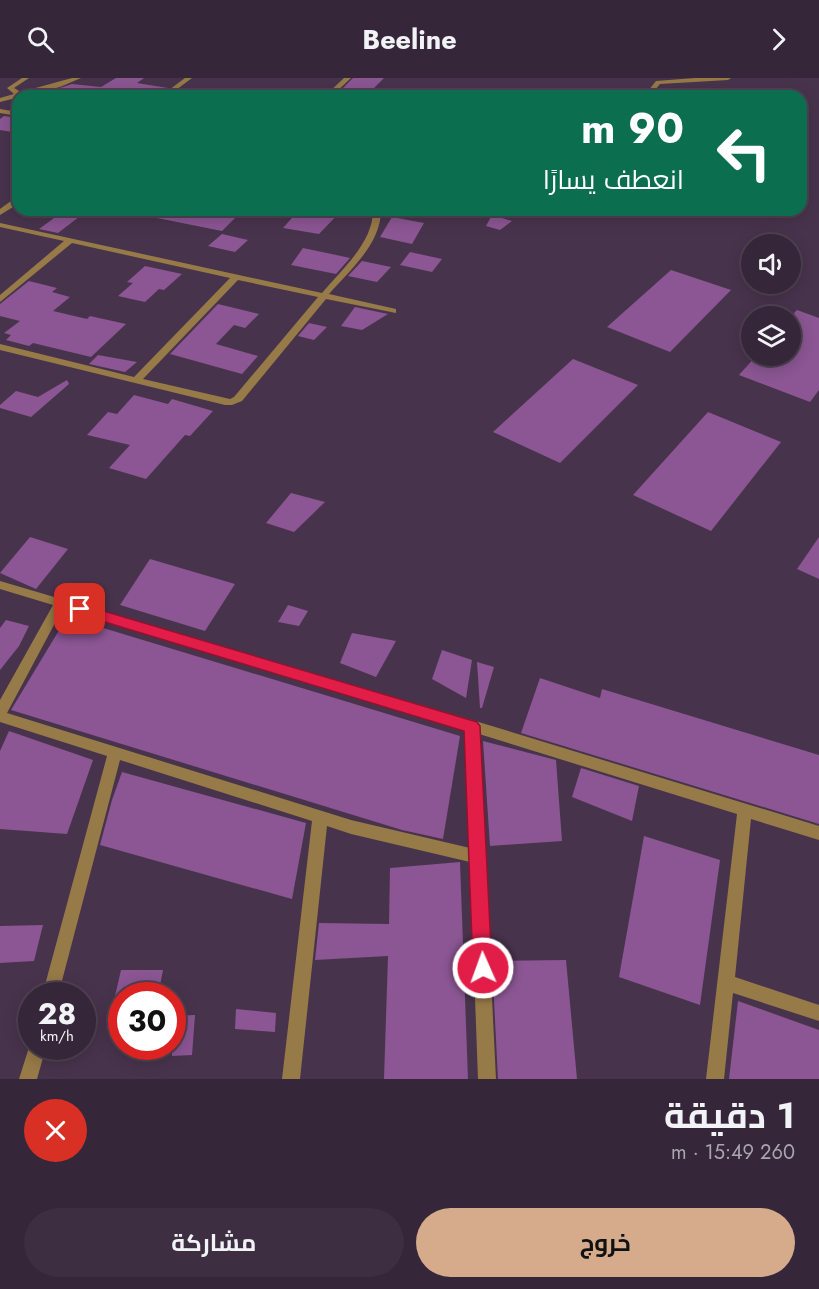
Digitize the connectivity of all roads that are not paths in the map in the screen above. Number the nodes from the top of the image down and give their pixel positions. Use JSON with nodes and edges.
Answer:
{"nodes":[{"id":1,"x":26,"y":78,"type":"edge"},
{"id":2,"x":78,"y":78,"type":"edge"},
{"id":3,"x":189,"y":78,"type":"edge"},
{"id":4,"x":348,"y":78,"type":"edge"},
{"id":5,"x":728,"y":78,"type":"edge"},
{"id":6,"x":13,"y":90,"type":"edge"},
{"id":7,"x":43,"y":90,"type":"edge"},
{"id":8,"x":172,"y":90,"type":"edge"},
{"id":9,"x":335,"y":90,"type":"edge"},
{"id":10,"x":651,"y":90,"type":"edge"},
{"id":11,"x":378,"y":216,"type":"edge"},
{"id":12,"x":0,"y":225,"type":"edge"},
{"id":13,"x":70,"y":240,"type":"junction"},
{"id":14,"x":236,"y":276,"type":"junction"},
{"id":15,"x":325,"y":296,"type":"junction"},
{"id":16,"x":0,"y":299,"type":"edge"},
{"id":17,"x":393,"y":311,"type":"dead end"},
{"id":18,"x":0,"y":347,"type":"edge"},
{"id":19,"x":136,"y":380,"type":"junction"},
{"id":20,"x":0,"y":585,"type":"edge"},
{"id":21,"x":60,"y":603,"type":"junction"},
{"id":22,"x":0,"y":715,"type":"edge"},
{"id":23,"x":472,"y":726,"type":"junction"},
{"id":24,"x":115,"y":753,"type":"junction"},
{"id":25,"x":746,"y":811,"type":"junction"},
{"id":26,"x":320,"y":818,"type":"junction"},
{"id":27,"x":819,"y":833,"type":"edge"},
{"id":28,"x":478,"y":857,"type":"junction"},
{"id":29,"x":54,"y":982,"type":"edge"},
{"id":30,"x":727,"y":983,"type":"junction"},
{"id":31,"x":819,"y":1013,"type":"edge"},
{"id":32,"x":33,"y":1060,"type":"edge"},
{"id":33,"x":28,"y":1079,"type":"edge"},
{"id":34,"x":291,"y":1079,"type":"edge"},
{"id":35,"x":487,"y":1079,"type":"edge"},
{"id":36,"x":715,"y":1079,"type":"edge"}],
"edges":[{"from":1,"to":6,"type":"street"},
{"from":2,"to":7,"type":"street"},
{"from":3,"to":8,"type":"street"},
{"from":4,"to":9,"type":"street"},
{"from":5,"to":10,"type":"street"},
{"from":11,"to":15,"type":"street"},
{"from":12,"to":13,"type":"street"},
{"from":13,"to":14,"type":"street"},
{"from":13,"to":16,"type":"street"},
{"from":14,"to":15,"type":"street"},
{"from":14,"to":19,"type":"street"},
{"from":15,"to":17,"type":"street"},
{"from":15,"to":19,"type":"street"},
{"from":18,"to":19,"type":"street"},
{"from":20,"to":21,"type":"street"},
{"from":21,"to":22,"type":"street"},
{"from":21,"to":23,"type":"street"},
{"from":22,"to":24,"type":"street"},
{"from":23,"to":25,"type":"street"},
{"from":23,"to":28,"type":"street"},
{"from":24,"to":26,"type":"street"},
{"from":24,"to":29,"type":"street"},
{"from":25,"to":27,"type":"street"},
{"from":25,"to":30,"type":"street"},
{"from":26,"to":28,"type":"street"},
{"from":26,"to":34,"type":"street"},
{"from":28,"to":35,"type":"street"},
{"from":30,"to":31,"type":"street"},
{"from":30,"to":36,"type":"street"},
{"from":32,"to":33,"type":"street"}]}
